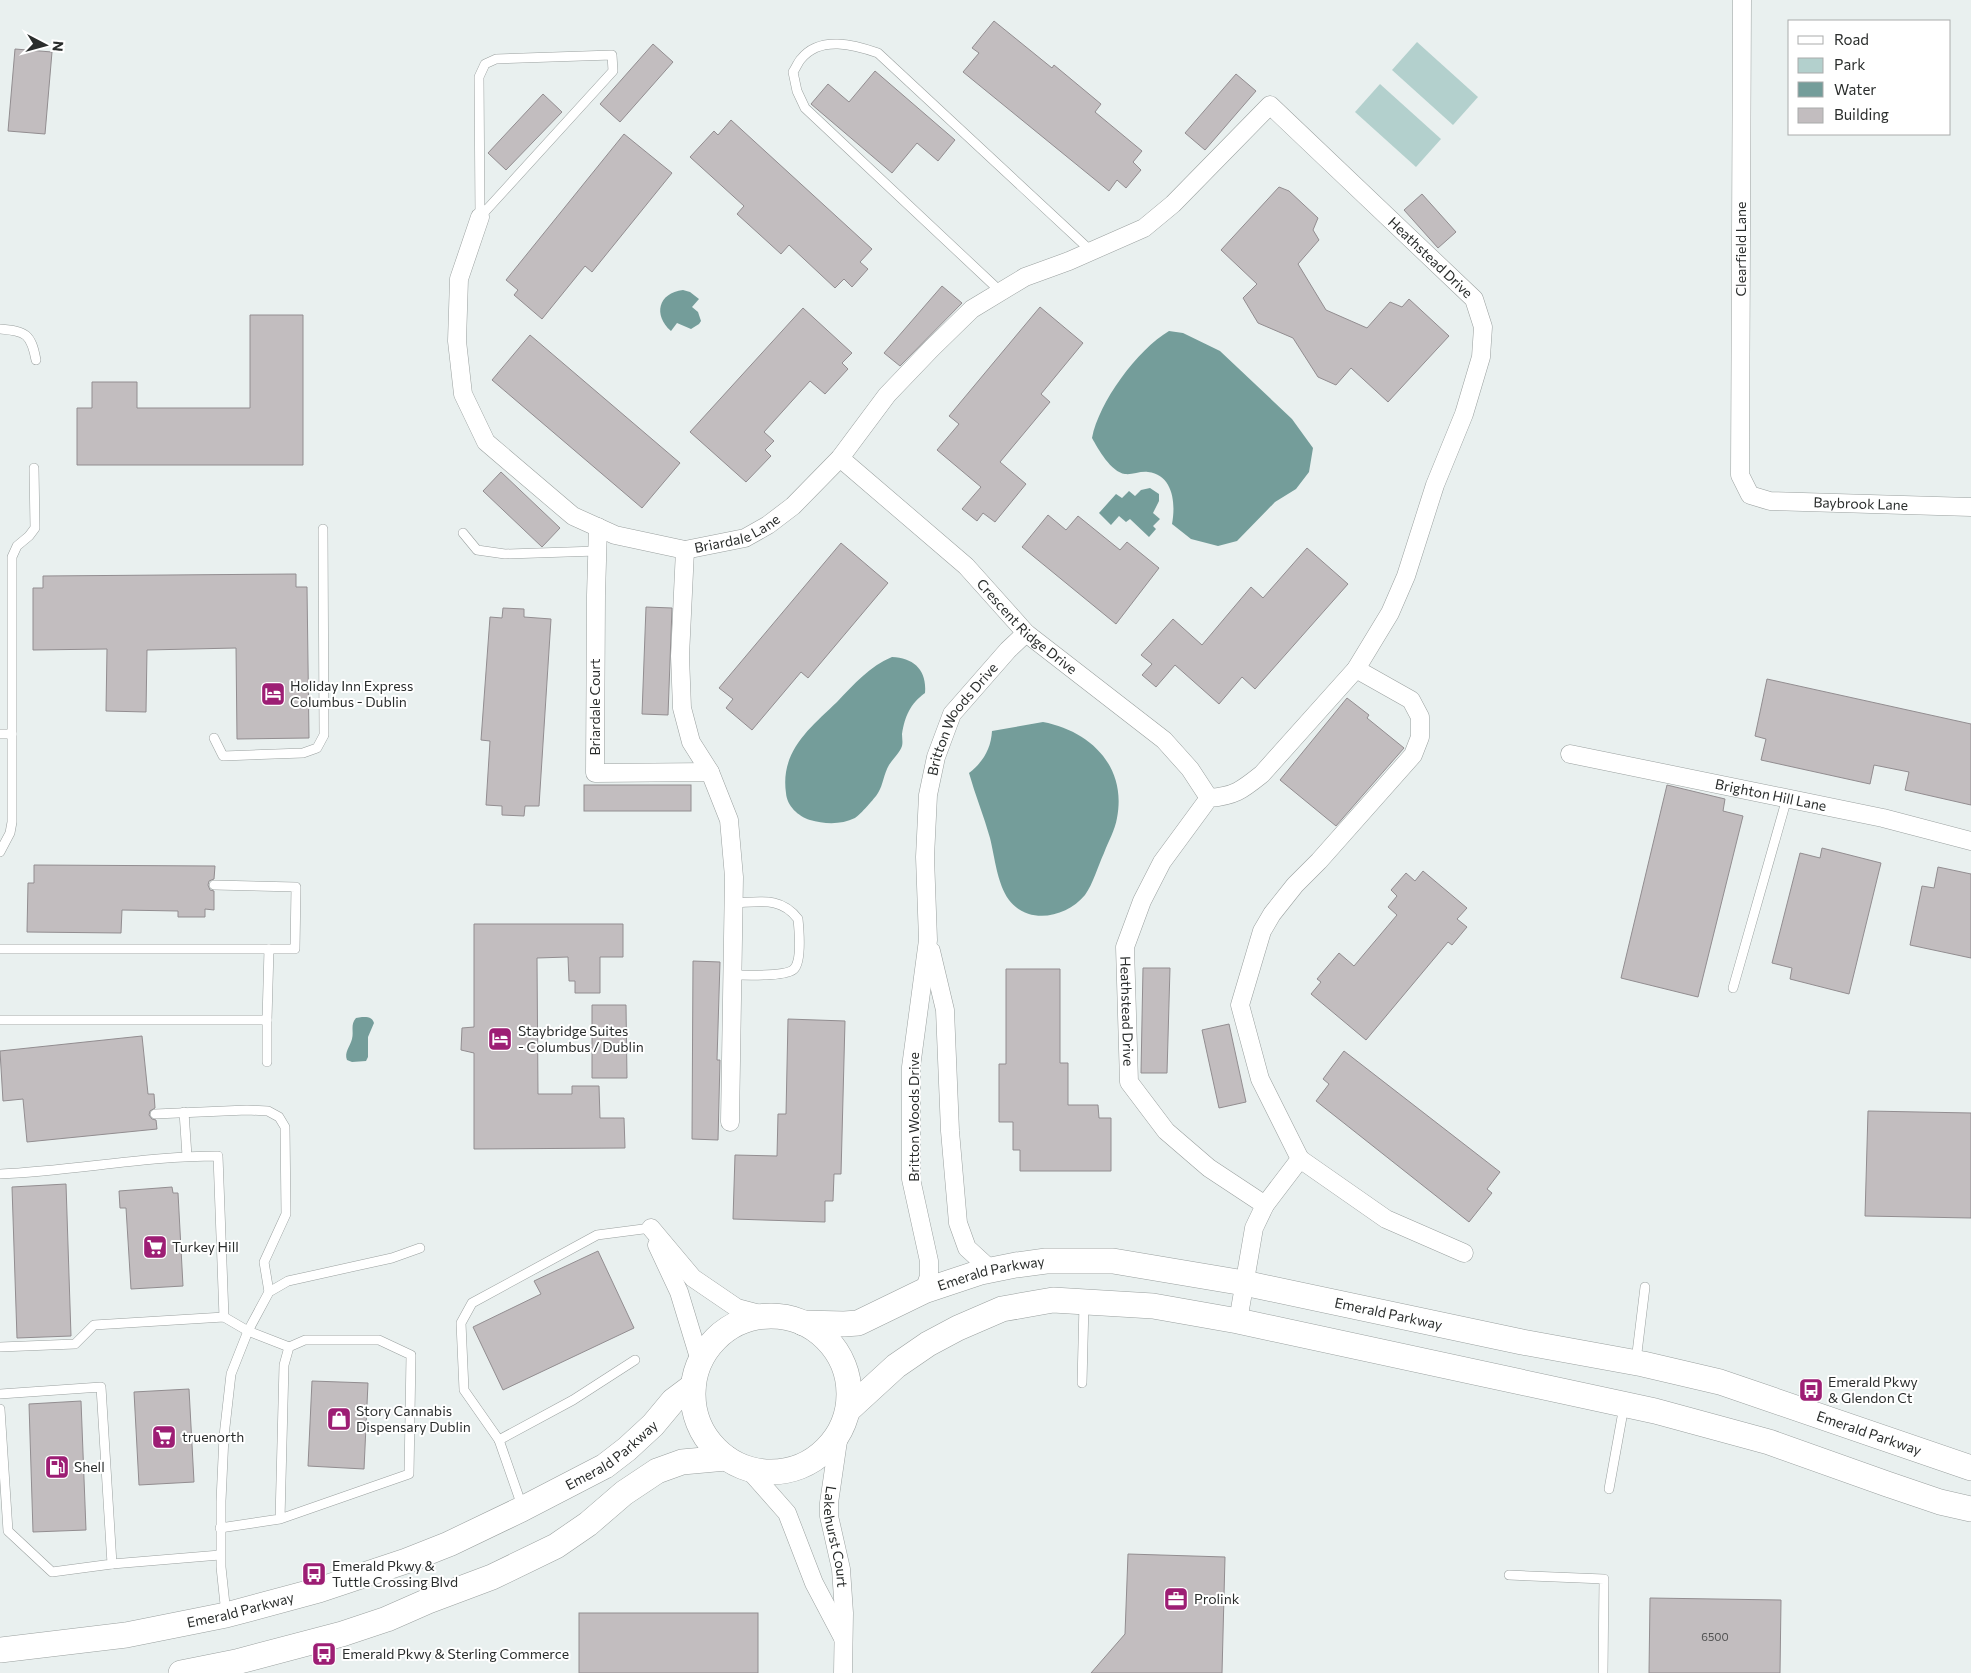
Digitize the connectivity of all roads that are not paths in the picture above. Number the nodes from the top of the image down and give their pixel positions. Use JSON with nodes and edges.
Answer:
{"nodes":[{"id":1,"x":1742,"y":0,"type":"edge"},
{"id":2,"x":480,"y":216,"type":"junction"},
{"id":3,"x":1091,"y":252,"type":"junction"},
{"id":4,"x":1001,"y":292,"type":"junction"},
{"id":5,"x":0,"y":329,"type":"edge"},
{"id":6,"x":36,"y":360,"type":"dead end"},
{"id":7,"x":840,"y":458,"type":"junction"},
{"id":8,"x":34,"y":468,"type":"dead end"},
{"id":9,"x":1750,"y":495,"type":"joint"},
{"id":10,"x":1971,"y":506,"type":"edge"},
{"id":11,"x":598,"y":527,"type":"junction"},
{"id":12,"x":323,"y":529,"type":"dead end"},
{"id":13,"x":463,"y":533,"type":"dead end"},
{"id":14,"x":685,"y":550,"type":"junction"},
{"id":15,"x":597,"y":551,"type":"junction"},
{"id":16,"x":1026,"y":633,"type":"junction"},
{"id":17,"x":1356,"y":669,"type":"junction"},
{"id":18,"x":0,"y":734,"type":"edge"},
{"id":19,"x":12,"y":734,"type":"junction"},
{"id":20,"x":214,"y":738,"type":"dead end"},
{"id":21,"x":1570,"y":754,"type":"dead end"},
{"id":22,"x":710,"y":772,"type":"junction"},
{"id":23,"x":1209,"y":798,"type":"junction"},
{"id":24,"x":1787,"y":798,"type":"junction"},
{"id":25,"x":1971,"y":841,"type":"edge"},
{"id":26,"x":0,"y":852,"type":"edge"},
{"id":27,"x":214,"y":885,"type":"dead end"},
{"id":28,"x":734,"y":903,"type":"junction"},
{"id":29,"x":928,"y":940,"type":"junction"},
{"id":30,"x":0,"y":949,"type":"edge"},
{"id":31,"x":269,"y":949,"type":"junction"},
{"id":32,"x":732,"y":976,"type":"junction"},
{"id":33,"x":1733,"y":988,"type":"dead end"},
{"id":34,"x":0,"y":1020,"type":"edge"},
{"id":35,"x":267,"y":1020,"type":"junction"},
{"id":36,"x":267,"y":1062,"type":"dead end"},
{"id":37,"x":184,"y":1112,"type":"junction"},
{"id":38,"x":155,"y":1114,"type":"dead end"},
{"id":39,"x":730,"y":1122,"type":"dead end"},
{"id":40,"x":187,"y":1156,"type":"junction"},
{"id":41,"x":1300,"y":1159,"type":"junction"},
{"id":42,"x":0,"y":1174,"type":"edge"},
{"id":43,"x":1265,"y":1205,"type":"junction"},
{"id":44,"x":651,"y":1228,"type":"junction"},
{"id":45,"x":420,"y":1248,"type":"dead end"},
{"id":46,"x":1464,"y":1253,"type":"dead end"},
{"id":47,"x":991,"y":1270,"type":"junction"},
{"id":48,"x":1244,"y":1283,"type":"junction"},
{"id":49,"x":1646,"y":1287,"type":"dead end"},
{"id":50,"x":924,"y":1291,"type":"junction"},
{"id":51,"x":269,"y":1292,"type":"junction"},
{"id":52,"x":1084,"y":1302,"type":"junction"},
{"id":53,"x":768,"y":1316,"type":"junction"},
{"id":54,"x":224,"y":1317,"type":"junction"},
{"id":55,"x":1238,"y":1321,"type":"junction"},
{"id":56,"x":803,"y":1323,"type":"junction"},
{"id":57,"x":248,"y":1331,"type":"junction"},
{"id":58,"x":289,"y":1347,"type":"junction"},
{"id":59,"x":0,"y":1348,"type":"edge"},
{"id":60,"x":635,"y":1360,"type":"dead end"},
{"id":61,"x":700,"y":1361,"type":"junction"},
{"id":62,"x":1636,"y":1363,"type":"junction"},
{"id":63,"x":1082,"y":1383,"type":"dead end"},
{"id":64,"x":694,"y":1386,"type":"junction"},
{"id":65,"x":0,"y":1394,"type":"edge"},
{"id":66,"x":1624,"y":1405,"type":"junction"},
{"id":67,"x":0,"y":1409,"type":"edge"},
{"id":68,"x":848,"y":1410,"type":"junction"},
{"id":69,"x":838,"y":1434,"type":"junction"},
{"id":70,"x":499,"y":1440,"type":"junction"},
{"id":71,"x":726,"y":1458,"type":"junction"},
{"id":72,"x":1971,"y":1468,"type":"edge"},
{"id":73,"x":749,"y":1470,"type":"junction"},
{"id":74,"x":1609,"y":1489,"type":"dead end"},
{"id":75,"x":522,"y":1509,"type":"junction"},
{"id":76,"x":1971,"y":1509,"type":"edge"},
{"id":77,"x":280,"y":1519,"type":"junction"},
{"id":78,"x":220,"y":1528,"type":"junction"},
{"id":79,"x":220,"y":1555,"type":"junction"},
{"id":80,"x":112,"y":1564,"type":"junction"},
{"id":81,"x":1508,"y":1575,"type":"dead end"},
{"id":82,"x":226,"y":1615,"type":"junction"},
{"id":83,"x":843,"y":1638,"type":"junction"},
{"id":84,"x":0,"y":1650,"type":"edge"},
{"id":85,"x":238,"y":1668,"type":"edge"},
{"id":86,"x":181,"y":1673,"type":"edge"},
{"id":87,"x":843,"y":1673,"type":"edge"},
{"id":88,"x":1603,"y":1673,"type":"edge"}],
"edges":[{"from":1,"to":9,"type":"street","name":"Clearfield Lane"},
{"from":2,"to":2,"type":"lane"},
{"from":2,"to":11,"type":"street","name":"Briardale Lane"},
{"from":3,"to":4,"type":"street","name":"Briardale Lane"},
{"from":3,"to":4,"type":"lane"},
{"from":3,"to":17,"type":"street","name":"Heathstead Drive"},
{"from":4,"to":7,"type":"street","name":"Briardale Lane"},
{"from":5,"to":6,"type":"lane"},
{"from":7,"to":14,"type":"street","name":"Briardale Lane"},
{"from":7,"to":16,"type":"street","name":"Crescent Ridge Drive"},
{"from":8,"to":19,"type":"lane"},
{"from":9,"to":10,"type":"street","name":"Baybrook Lane"},
{"from":11,"to":14,"type":"street","name":"Briardale Lane"},
{"from":11,"to":15,"type":"street","name":"Briardale Court"},
{"from":12,"to":20,"type":"lane"},
{"from":13,"to":15,"type":"lane"},
{"from":14,"to":22,"type":"street"},
{"from":15,"to":22,"type":"street","name":"Briardale Court"},
{"from":16,"to":23,"type":"street","name":"Crescent Ridge Drive"},
{"from":16,"to":29,"type":"street","name":"Britton Woods Drive"},
{"from":17,"to":23,"type":"street","name":"Heathstead Drive"},
{"from":17,"to":41,"type":"street"},
{"from":18,"to":19,"type":"lane"},
{"from":19,"to":26,"type":"lane"},
{"from":21,"to":24,"type":"street","name":"Brighton Hill Lane"},
{"from":22,"to":28,"type":"street"},
{"from":23,"to":43,"type":"street","name":"Heathstead Drive"},
{"from":24,"to":25,"type":"street","name":"Brighton Hill Lane"},
{"from":24,"to":33,"type":"lane"},
{"from":27,"to":31,"type":"lane"},
{"from":28,"to":32,"type":"street"},
{"from":28,"to":32,"type":"lane"},
{"from":29,"to":47,"type":"street","name":"Britton Woods Drive"},
{"from":29,"to":50,"type":"street","name":"Britton Woods Drive"},
{"from":30,"to":31,"type":"lane"},
{"from":31,"to":35,"type":"lane"},
{"from":32,"to":39,"type":"street"},
{"from":34,"to":35,"type":"lane"},
{"from":35,"to":36,"type":"lane"},
{"from":37,"to":38,"type":"lane"},
{"from":37,"to":40,"type":"lane"},
{"from":37,"to":51,"type":"lane"},
{"from":40,"to":42,"type":"lane"},
{"from":40,"to":54,"type":"lane"},
{"from":41,"to":43,"type":"street"},
{"from":41,"to":46,"type":"street"},
{"from":43,"to":48,"type":"street"},
{"from":44,"to":53,"type":"street"},
{"from":44,"to":61,"type":"street"},
{"from":44,"to":70,"type":"lane"},
{"from":45,"to":51,"type":"lane"},
{"from":47,"to":48,"type":"main road","name":"Emerald Parkway"},
{"from":47,"to":50,"type":"main road","name":"Emerald Parkway"},
{"from":48,"to":55,"type":"street"},
{"from":48,"to":62,"type":"main road","name":"Emerald Parkway"},
{"from":49,"to":62,"type":"lane"},
{"from":50,"to":56,"type":"main road","name":"Emerald Parkway"},
{"from":51,"to":57,"type":"lane"},
{"from":52,"to":55,"type":"main road"},
{"from":52,"to":63,"type":"lane"},
{"from":52,"to":68,"type":"main road"},
{"from":53,"to":56,"type":"main road"},
{"from":53,"to":61,"type":"main road"},
{"from":54,"to":57,"type":"lane"},
{"from":54,"to":59,"type":"lane"},
{"from":55,"to":66,"type":"main road"},
{"from":56,"to":68,"type":"main road"},
{"from":57,"to":58,"type":"lane"},
{"from":57,"to":78,"type":"lane"},
{"from":58,"to":77,"type":"lane"},
{"from":58,"to":77,"type":"lane"},
{"from":60,"to":70,"type":"lane"},
{"from":61,"to":64,"type":"main road"},
{"from":62,"to":72,"type":"main road","name":"Emerald Parkway"},
{"from":64,"to":71,"type":"main road"},
{"from":64,"to":75,"type":"main road","name":"Emerald Parkway"},
{"from":65,"to":80,"type":"lane"},
{"from":66,"to":74,"type":"lane"},
{"from":66,"to":76,"type":"main road"},
{"from":67,"to":80,"type":"lane"},
{"from":68,"to":69,"type":"main road"},
{"from":69,"to":73,"type":"main road"},
{"from":69,"to":83,"type":"street","name":"Lakehurst Court"},
{"from":70,"to":75,"type":"lane"},
{"from":71,"to":73,"type":"main road"},
{"from":71,"to":85,"type":"main road"},
{"from":73,"to":83,"type":"street","name":"Lakehurst Court"},
{"from":75,"to":82,"type":"main road","name":"Emerald Parkway"},
{"from":77,"to":78,"type":"lane"},
{"from":78,"to":79,"type":"lane"},
{"from":79,"to":80,"type":"lane"},
{"from":79,"to":82,"type":"lane"},
{"from":81,"to":88,"type":"lane"},
{"from":82,"to":84,"type":"main road","name":"Emerald Parkway"},
{"from":83,"to":87,"type":"street","name":"Lakehurst Court"},
{"from":85,"to":86,"type":"main road"}]}
